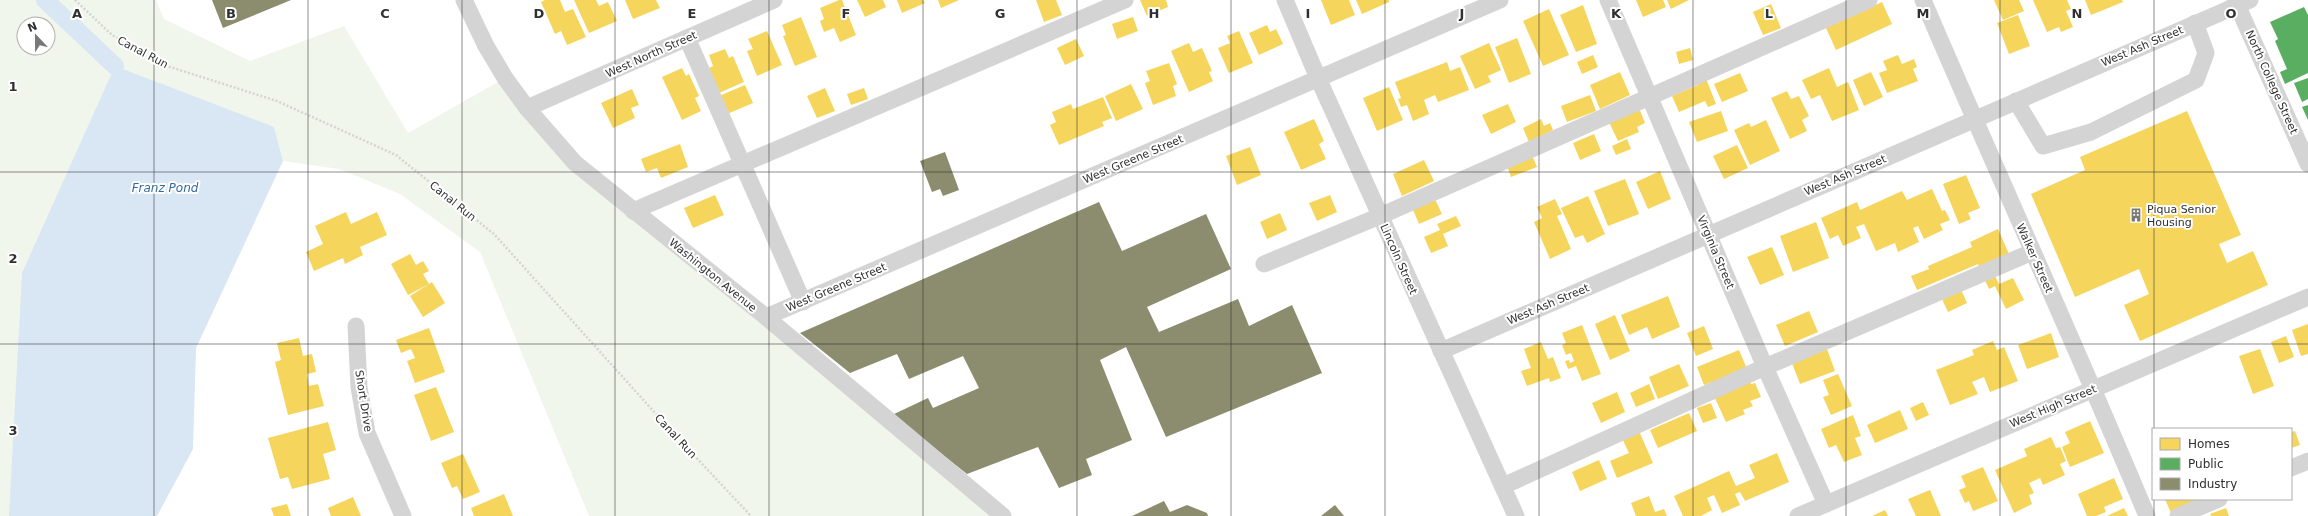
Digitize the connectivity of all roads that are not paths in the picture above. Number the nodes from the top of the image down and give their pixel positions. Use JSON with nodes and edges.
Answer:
{"nodes":[{"id":1,"x":464,"y":0,"type":"edge"},
{"id":2,"x":774,"y":0,"type":"edge"},
{"id":3,"x":1125,"y":0,"type":"edge"},
{"id":4,"x":1285,"y":0,"type":"edge"},
{"id":5,"x":1500,"y":0,"type":"edge"},
{"id":6,"x":1608,"y":0,"type":"edge"},
{"id":7,"x":1869,"y":0,"type":"edge"},
{"id":8,"x":1923,"y":0,"type":"edge"},
{"id":9,"x":2241,"y":2,"type":"edge"},
{"id":10,"x":2195,"y":24,"type":"junction"},
{"id":11,"x":687,"y":38,"type":"junction"},
{"id":12,"x":1318,"y":78,"type":"junction"},
{"id":13,"x":1650,"y":98,"type":"junction"},
{"id":14,"x":2016,"y":101,"type":"junction"},
{"id":15,"x":527,"y":108,"type":"junction"},
{"id":16,"x":1974,"y":119,"type":"junction"},
{"id":17,"x":2303,"y":141,"type":"edge"},
{"id":18,"x":743,"y":164,"type":"junction"},
{"id":19,"x":2308,"y":164,"type":"edge"},
{"id":20,"x":633,"y":211,"type":"junction"},
{"id":21,"x":1380,"y":216,"type":"junction"},
{"id":22,"x":1709,"y":234,"type":"junction"},
{"id":23,"x":2032,"y":252,"type":"junction"},
{"id":24,"x":1264,"y":264,"type":"dead end"},
{"id":25,"x":2308,"y":297,"type":"edge"},
{"id":26,"x":803,"y":302,"type":"junction"},
{"id":27,"x":766,"y":317,"type":"junction"},
{"id":28,"x":356,"y":326,"type":"dead end"},
{"id":29,"x":1441,"y":351,"type":"junction"},
{"id":30,"x":1765,"y":367,"type":"junction"},
{"id":31,"x":2094,"y":388,"type":"junction"},
{"id":32,"x":2308,"y":461,"type":"edge"},
{"id":33,"x":2292,"y":468,"type":"edge"},
{"id":34,"x":1503,"y":486,"type":"junction"},
{"id":35,"x":2217,"y":500,"type":"edge"},
{"id":36,"x":1826,"y":504,"type":"junction"},
{"id":37,"x":403,"y":516,"type":"edge"},
{"id":38,"x":1002,"y":516,"type":"edge"},
{"id":39,"x":1516,"y":516,"type":"edge"},
{"id":40,"x":1798,"y":516,"type":"edge"},
{"id":41,"x":2147,"y":516,"type":"edge"},
{"id":42,"x":2178,"y":516,"type":"edge"}],
"edges":[{"from":1,"to":15,"type":"street","name":"Washington Avenue"},
{"from":2,"to":11,"type":"street","name":"West North Street"},
{"from":3,"to":18,"type":"street"},
{"from":4,"to":12,"type":"street","name":"Lincoln Street"},
{"from":5,"to":12,"type":"street","name":"West Greene Street"},
{"from":6,"to":13,"type":"street","name":"Virginia Street"},
{"from":7,"to":13,"type":"street"},
{"from":8,"to":16,"type":"street","name":"Walker Street"},
{"from":9,"to":10,"type":"street","name":"West Ash Street"},
{"from":9,"to":17,"type":"street","name":"North College Street"},
{"from":10,"to":14,"type":"street","name":"West Ash Street"},
{"from":10,"to":14,"type":"street"},
{"from":11,"to":15,"type":"street","name":"West North Street"},
{"from":11,"to":18,"type":"street"},
{"from":12,"to":21,"type":"street","name":"Lincoln Street"},
{"from":12,"to":26,"type":"street","name":"West Greene Street"},
{"from":13,"to":21,"type":"street"},
{"from":13,"to":22,"type":"street","name":"Virginia Street"},
{"from":14,"to":16,"type":"street","name":"West Ash Street"},
{"from":15,"to":20,"type":"street","name":"Washington Avenue"},
{"from":16,"to":22,"type":"street","name":"West Ash Street"},
{"from":16,"to":23,"type":"street","name":"Walker Street"},
{"from":17,"to":19,"type":"street","name":"North College Street"},
{"from":18,"to":20,"type":"street"},
{"from":18,"to":26,"type":"street"},
{"from":20,"to":27,"type":"street","name":"Washington Avenue"},
{"from":21,"to":24,"type":"street"},
{"from":21,"to":29,"type":"street","name":"Lincoln Street"},
{"from":22,"to":29,"type":"street","name":"West Ash Street"},
{"from":22,"to":30,"type":"street","name":"Virginia Street"},
{"from":23,"to":30,"type":"street"},
{"from":23,"to":31,"type":"street","name":"Walker Street"},
{"from":25,"to":31,"type":"street","name":"West High Street"},
{"from":26,"to":27,"type":"street","name":"West Greene Street"},
{"from":27,"to":38,"type":"street","name":"Washington Avenue"},
{"from":28,"to":37,"type":"street","name":"Short Drive"},
{"from":29,"to":34,"type":"street","name":"Lincoln Street"},
{"from":30,"to":34,"type":"street"},
{"from":30,"to":36,"type":"street","name":"Virginia Street"},
{"from":31,"to":36,"type":"street","name":"West High Street"},
{"from":31,"to":41,"type":"street","name":"Walker Street"},
{"from":32,"to":33,"type":"street"},
{"from":34,"to":39,"type":"street","name":"Lincoln Street"},
{"from":35,"to":42,"type":"street"},
{"from":36,"to":40,"type":"street","name":"West High Street"}]}
